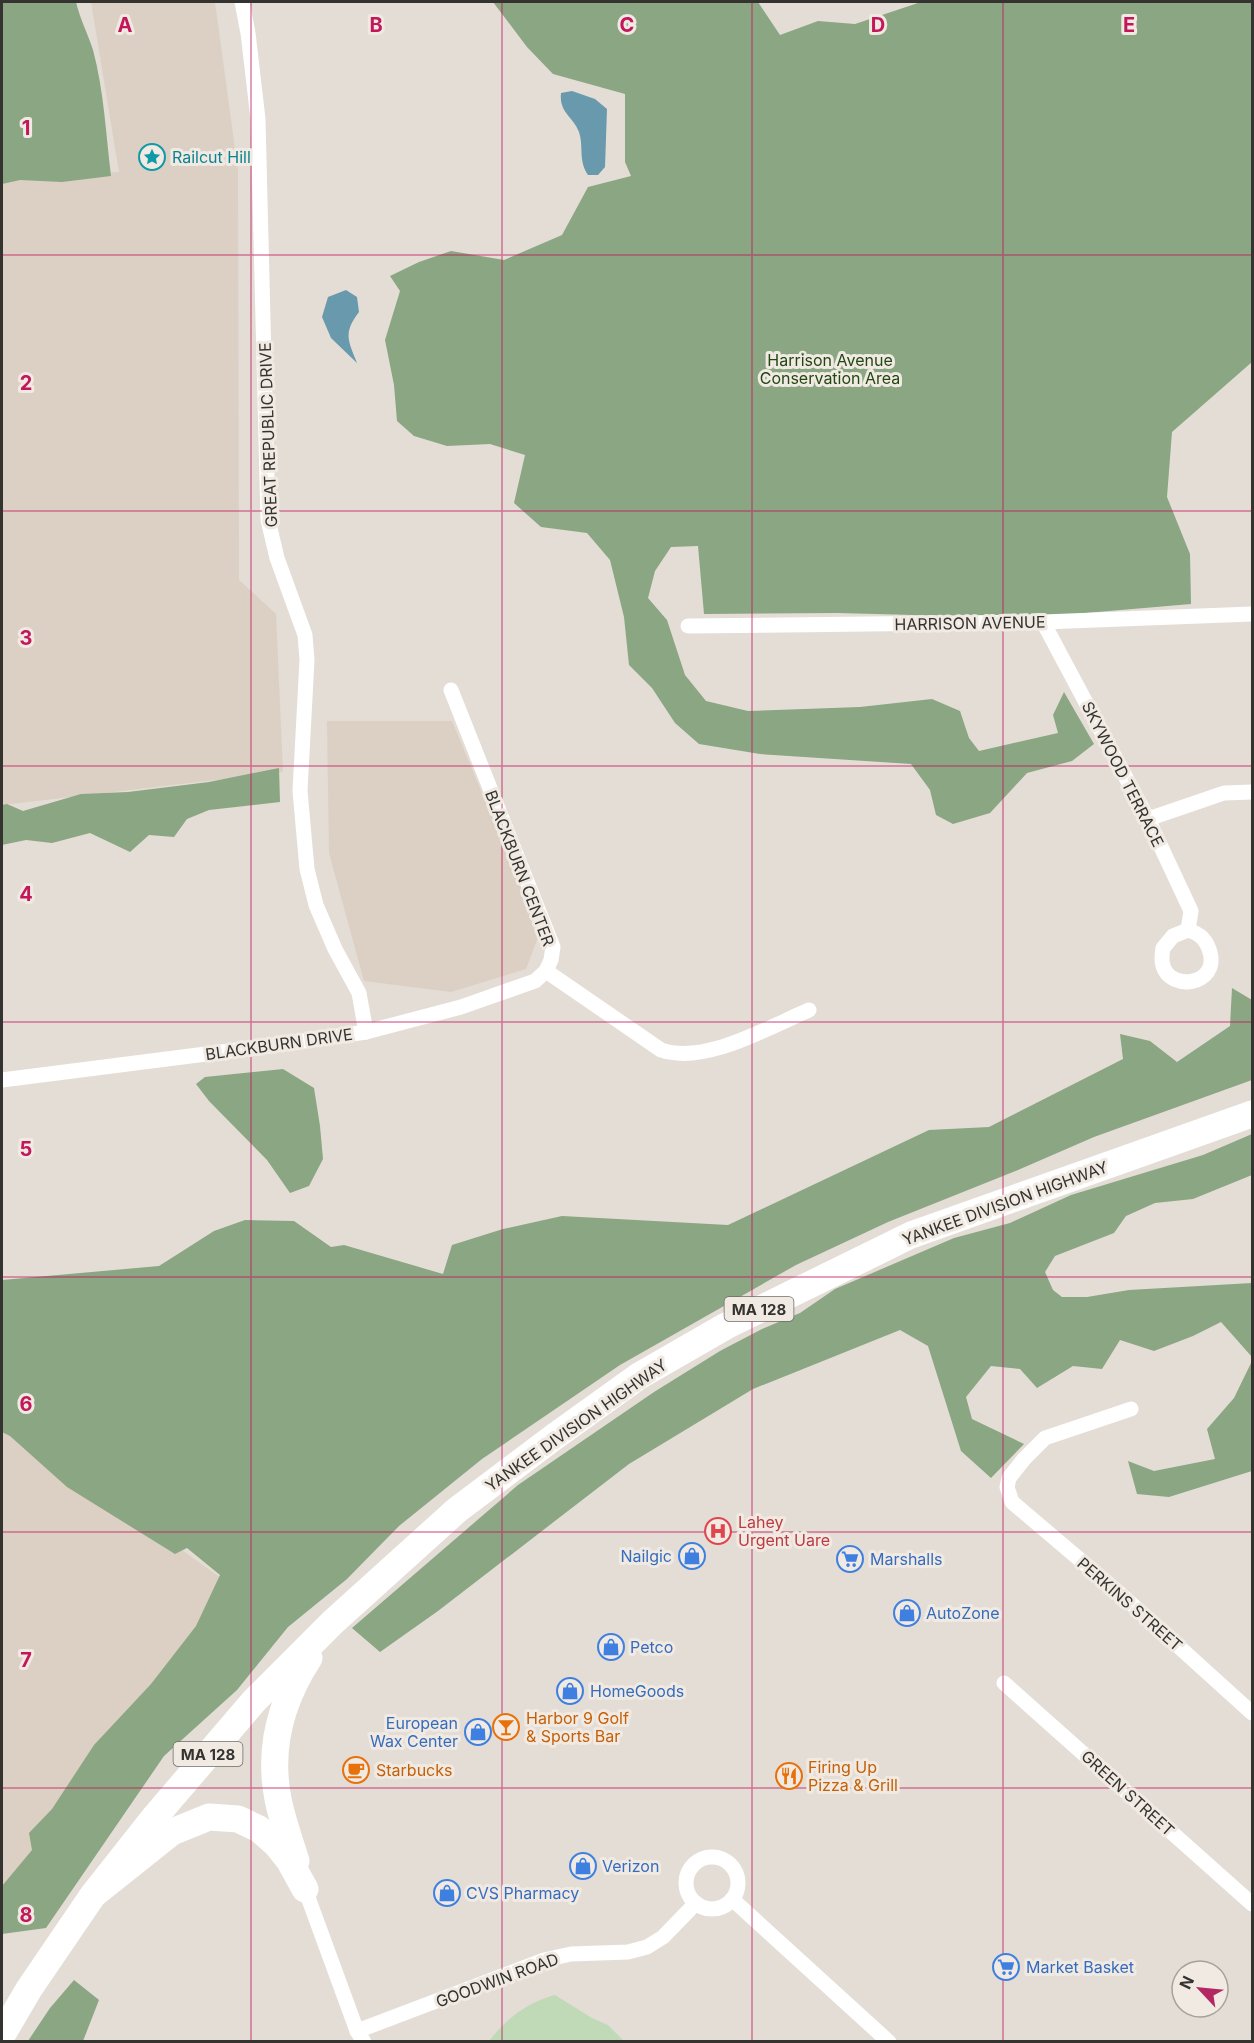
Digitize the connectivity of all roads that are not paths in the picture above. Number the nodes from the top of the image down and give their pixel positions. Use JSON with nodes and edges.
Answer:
{"nodes":[{"id":1,"x":242,"y":2,"type":"edge"},
{"id":2,"x":1252,"y":614,"type":"edge"},
{"id":3,"x":1043,"y":622,"type":"junction"},
{"id":4,"x":688,"y":626,"type":"dead end"},
{"id":5,"x":451,"y":690,"type":"dead end"},
{"id":6,"x":1252,"y":792,"type":"edge"},
{"id":7,"x":1148,"y":819,"type":"junction"},
{"id":8,"x":1188,"y":930,"type":"dead end"},
{"id":9,"x":546,"y":971,"type":"junction"},
{"id":10,"x":809,"y":1010,"type":"dead end"},
{"id":11,"x":366,"y":1032,"type":"junction"},
{"id":12,"x":2,"y":1080,"type":"edge"},
{"id":13,"x":1252,"y":1114,"type":"edge"},
{"id":14,"x":1131,"y":1409,"type":"dead end"},
{"id":15,"x":333,"y":1622,"type":"junction"},
{"id":16,"x":1004,"y":1683,"type":"dead end"},
{"id":17,"x":1252,"y":1713,"type":"edge"},
{"id":18,"x":305,"y":1889,"type":"junction"},
{"id":19,"x":93,"y":1895,"type":"junction"},
{"id":20,"x":732,"y":1899,"type":"junction"},
{"id":21,"x":696,"y":1903,"type":"junction"},
{"id":22,"x":1252,"y":1904,"type":"edge"},
{"id":23,"x":2,"y":2035,"type":"edge"},
{"id":24,"x":360,"y":2038,"type":"edge"},
{"id":25,"x":889,"y":2042,"type":"edge"}],
"edges":[{"from":1,"to":11,"type":"street","name":"GREAT REPUBLIC DRIVE"},
{"from":2,"to":3,"type":"street","name":"HARRISON AVENUE"},
{"from":3,"to":4,"type":"street","name":"HARRISON AVENUE"},
{"from":3,"to":7,"type":"street","name":"SKYWOOD TERRACE"},
{"from":5,"to":9,"type":"street","name":"BLACKBURN CENTER"},
{"from":6,"to":7,"type":"street"},
{"from":7,"to":8,"type":"street","name":"SKYWOOD TERRACE"},
{"from":9,"to":10,"type":"street","name":"BLACKBURN CENTER"},
{"from":9,"to":11,"type":"street","name":"BLACKBURN DRIVE"},
{"from":11,"to":12,"type":"street","name":"BLACKBURN DRIVE"},
{"from":13,"to":15,"type":"highway","name":"YANKEE DIVISION HIGHWAY","number":"MA 128"},
{"from":14,"to":17,"type":"street","name":"PERKINS STREET"},
{"from":15,"to":18,"type":"highway"},
{"from":15,"to":19,"type":"highway","name":"YANKEE DIVISION HIGHWAY","number":"MA 128"},
{"from":16,"to":22,"type":"street","name":"GREEN STREET"},
{"from":18,"to":19,"type":"highway"},
{"from":18,"to":24,"type":"street"},
{"from":19,"to":23,"type":"highway","number":"MA 128"},
{"from":20,"to":21,"type":"street"},
{"from":20,"to":21,"type":"street"},
{"from":20,"to":25,"type":"street"},
{"from":21,"to":24,"type":"street","name":"GOODWIN ROAD"}]}
